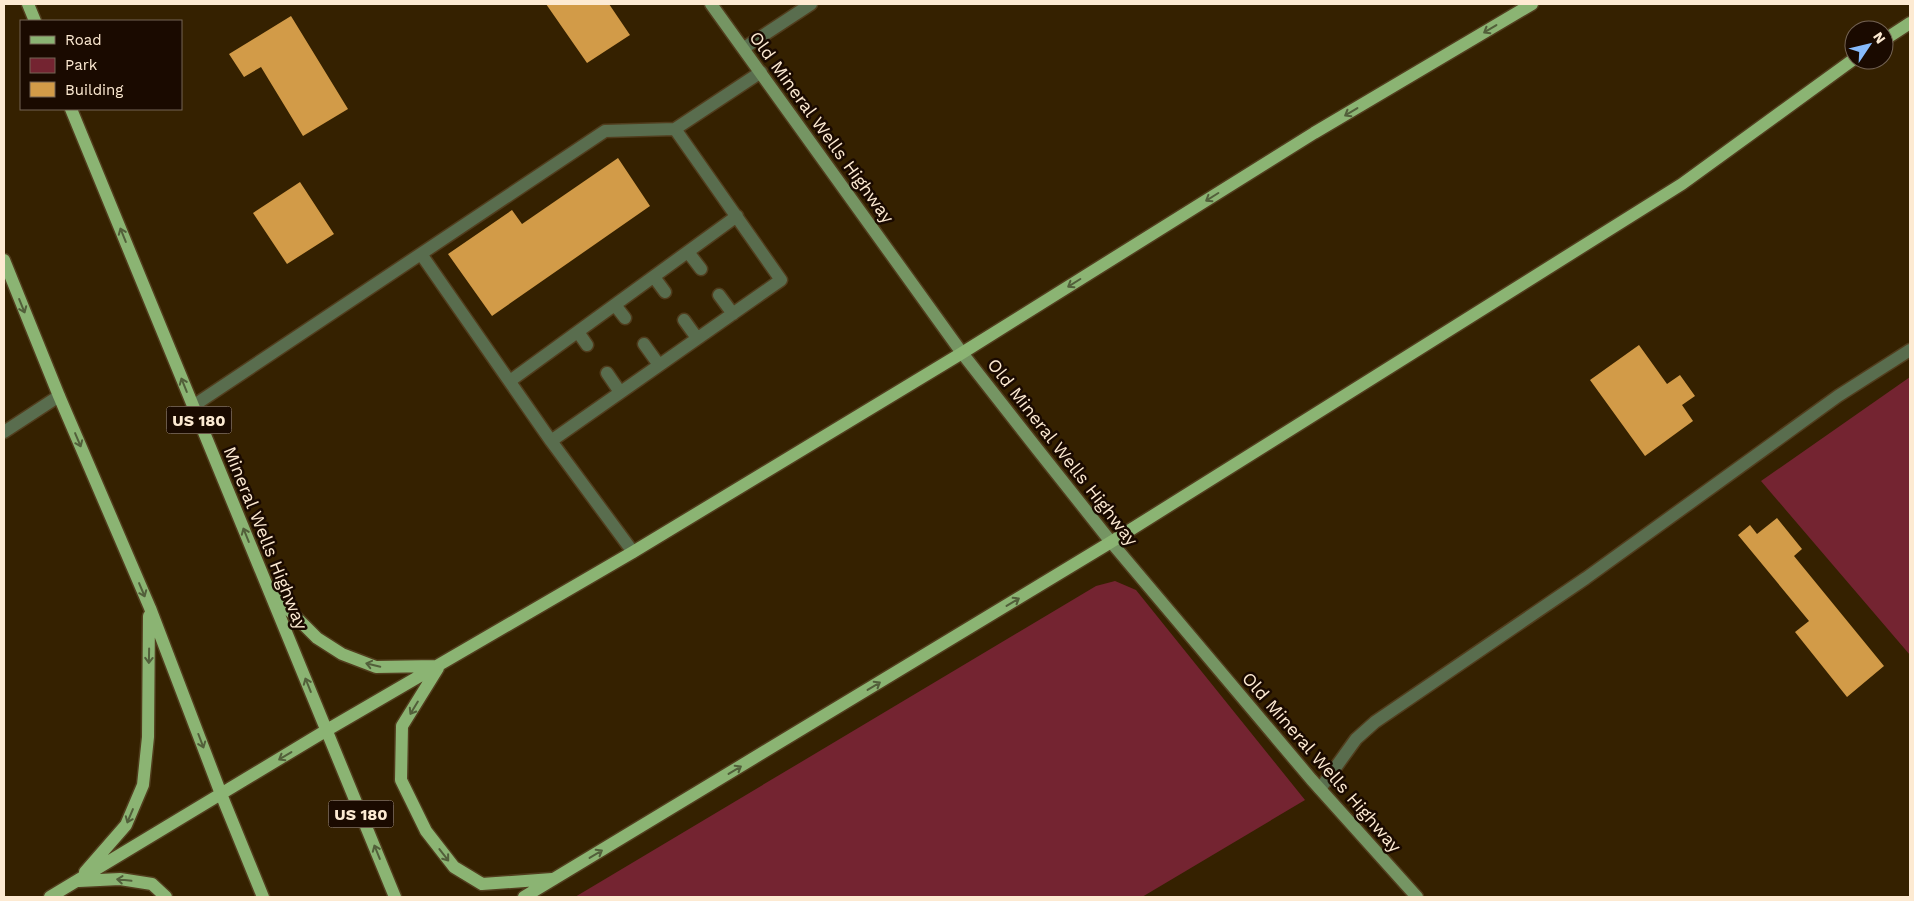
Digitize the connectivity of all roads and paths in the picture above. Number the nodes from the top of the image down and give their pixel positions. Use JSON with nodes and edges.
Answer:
{"nodes":[{"id":1,"x":28,"y":4,"type":"edge"},
{"id":2,"x":712,"y":4,"type":"edge"},
{"id":3,"x":810,"y":4,"type":"edge"},
{"id":4,"x":1532,"y":4,"type":"edge"},
{"id":5,"x":35,"y":20,"type":"edge"},
{"id":6,"x":1910,"y":23,"type":"edge"},
{"id":7,"x":1894,"y":33,"type":"edge"},
{"id":8,"x":744,"y":48,"type":"junction"},
{"id":9,"x":1844,"y":66,"type":"edge"},
{"id":10,"x":761,"y":72,"type":"junction"},
{"id":11,"x":71,"y":110,"type":"edge"},
{"id":12,"x":676,"y":129,"type":"junction"},
{"id":13,"x":737,"y":216,"type":"junction"},
{"id":14,"x":688,"y":252,"type":"junction"},
{"id":15,"x":421,"y":254,"type":"junction"},
{"id":16,"x":4,"y":260,"type":"edge"},
{"id":17,"x":701,"y":269,"type":"dead end"},
{"id":18,"x":654,"y":276,"type":"junction"},
{"id":19,"x":665,"y":292,"type":"dead end"},
{"id":20,"x":719,"y":295,"type":"dead end"},
{"id":21,"x":615,"y":305,"type":"junction"},
{"id":22,"x":732,"y":314,"type":"junction"},
{"id":23,"x":626,"y":318,"type":"dead end"},
{"id":24,"x":684,"y":320,"type":"dead end"},
{"id":25,"x":578,"y":332,"type":"junction"},
{"id":26,"x":697,"y":338,"type":"junction"},
{"id":27,"x":587,"y":344,"type":"dead end"},
{"id":28,"x":644,"y":344,"type":"dead end"},
{"id":29,"x":1910,"y":350,"type":"edge"},
{"id":30,"x":962,"y":353,"type":"junction"},
{"id":31,"x":659,"y":365,"type":"junction"},
{"id":32,"x":607,"y":373,"type":"dead end"},
{"id":33,"x":510,"y":381,"type":"junction"},
{"id":34,"x":620,"y":392,"type":"junction"},
{"id":35,"x":59,"y":396,"type":"junction"},
{"id":36,"x":193,"y":406,"type":"junction"},
{"id":37,"x":4,"y":432,"type":"edge"},
{"id":38,"x":551,"y":441,"type":"junction"},
{"id":39,"x":1111,"y":542,"type":"junction"},
{"id":40,"x":633,"y":552,"type":"junction"},
{"id":41,"x":268,"y":589,"type":"junction"},
{"id":42,"x":150,"y":608,"type":"junction"},
{"id":43,"x":439,"y":666,"type":"junction"},
{"id":44,"x":327,"y":730,"type":"junction"},
{"id":45,"x":1320,"y":789,"type":"junction"},
{"id":46,"x":221,"y":794,"type":"junction"},
{"id":47,"x":554,"y":879,"type":"junction"},
{"id":48,"x":77,"y":881,"type":"junction"},
{"id":49,"x":50,"y":897,"type":"edge"},
{"id":50,"x":166,"y":897,"type":"edge"},
{"id":51,"x":263,"y":897,"type":"edge"},
{"id":52,"x":395,"y":897,"type":"edge"},
{"id":53,"x":524,"y":897,"type":"edge"},
{"id":54,"x":539,"y":897,"type":"edge"},
{"id":55,"x":1418,"y":897,"type":"edge"}],
"edges":[{"from":1,"to":5,"type":"main road"},
{"from":2,"to":8,"type":"street","name":"Old Mineral Wells Highway"},
{"from":3,"to":8,"type":"lane"},
{"from":4,"to":30,"type":"main road","one_way":true},
{"from":6,"to":7,"type":"main road"},
{"from":8,"to":10,"type":"street","name":"Old Mineral Wells Highway"},
{"from":9,"to":39,"type":"main road"},
{"from":10,"to":12,"type":"lane"},
{"from":10,"to":30,"type":"street","name":"Old Mineral Wells Highway"},
{"from":36,"to":11,"type":"main road","name":"Mineral Wells Highway","number":"US 180","one_way":true},
{"from":12,"to":13,"type":"lane"},
{"from":12,"to":15,"type":"lane"},
{"from":13,"to":14,"type":"lane"},
{"from":13,"to":22,"type":"lane"},
{"from":14,"to":17,"type":"lane"},
{"from":14,"to":18,"type":"lane"},
{"from":15,"to":33,"type":"lane"},
{"from":15,"to":36,"type":"lane"},
{"from":16,"to":35,"type":"main road","one_way":true},
{"from":18,"to":19,"type":"lane"},
{"from":18,"to":21,"type":"lane"},
{"from":20,"to":22,"type":"lane"},
{"from":21,"to":23,"type":"lane"},
{"from":21,"to":25,"type":"lane"},
{"from":22,"to":26,"type":"lane"},
{"from":24,"to":26,"type":"lane"},
{"from":25,"to":27,"type":"lane"},
{"from":25,"to":33,"type":"lane"},
{"from":26,"to":31,"type":"lane"},
{"from":28,"to":31,"type":"lane"},
{"from":29,"to":45,"type":"lane"},
{"from":30,"to":39,"type":"street","name":"Old Mineral Wells Highway"},
{"from":30,"to":40,"type":"main road"},
{"from":31,"to":34,"type":"lane"},
{"from":32,"to":34,"type":"lane"},
{"from":33,"to":38,"type":"lane"},
{"from":34,"to":38,"type":"lane"},
{"from":35,"to":37,"type":"lane"},
{"from":35,"to":42,"type":"main road","one_way":true},
{"from":41,"to":36,"type":"main road","name":"Mineral Wells Highway","number":"US 180","one_way":true},
{"from":38,"to":40,"type":"lane"},
{"from":39,"to":45,"type":"street","name":"Old Mineral Wells Highway"},
{"from":47,"to":39,"type":"main road","one_way":true},
{"from":40,"to":43,"type":"main road"},
{"from":43,"to":41,"type":"main road","one_way":true},
{"from":44,"to":41,"type":"main road","name":"Mineral Wells Highway","number":"US 180","one_way":true},
{"from":42,"to":46,"type":"main road","one_way":true},
{"from":42,"to":48,"type":"main road","one_way":true},
{"from":43,"to":44,"type":"main road"},
{"from":43,"to":47,"type":"main road","one_way":true},
{"from":44,"to":46,"type":"main road","one_way":true},
{"from":52,"to":44,"type":"main road","name":"Mineral Wells Highway","number":"US 180","one_way":true},
{"from":45,"to":55,"type":"street","name":"Old Mineral Wells Highway"},
{"from":46,"to":48,"type":"main road"},
{"from":46,"to":51,"type":"main road"},
{"from":47,"to":53,"type":"main road"},
{"from":47,"to":54,"type":"main road"},
{"from":48,"to":49,"type":"main road"},
{"from":50,"to":48,"type":"main road","one_way":true}]}
